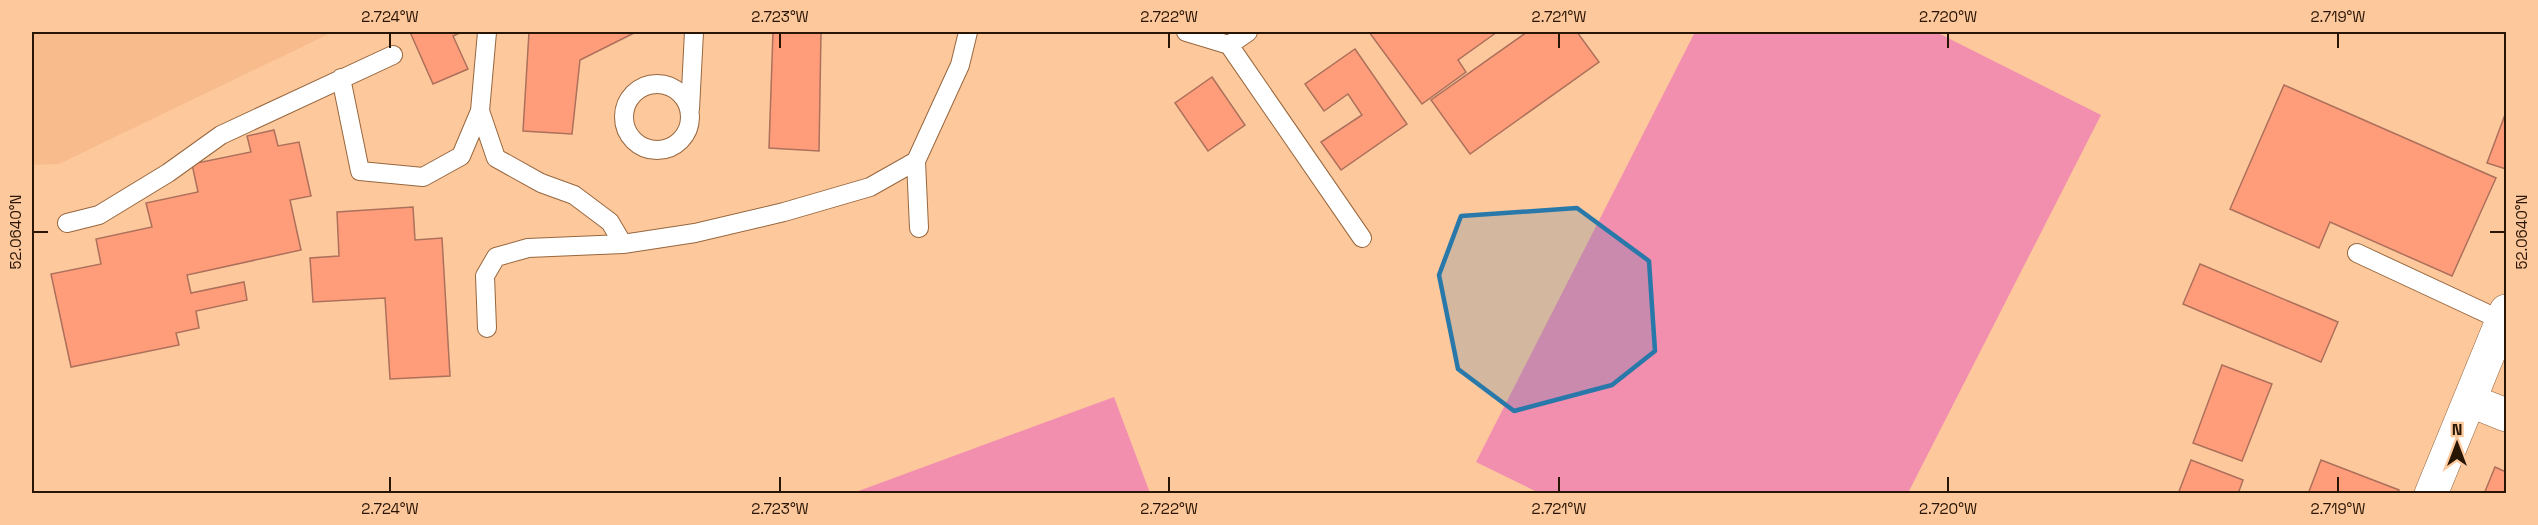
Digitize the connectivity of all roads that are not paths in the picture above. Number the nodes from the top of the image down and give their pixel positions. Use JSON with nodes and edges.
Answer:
{"nodes":[{"id":1,"x":487,"y":32,"type":"edge"},
{"id":2,"x":694,"y":32,"type":"edge"},
{"id":3,"x":968,"y":32,"type":"edge"},
{"id":4,"x":1186,"y":32,"type":"edge"},
{"id":5,"x":1248,"y":32,"type":"edge"},
{"id":6,"x":1229,"y":45,"type":"junction"},
{"id":7,"x":393,"y":55,"type":"dead end"},
{"id":8,"x":341,"y":78,"type":"junction"},
{"id":9,"x":690,"y":110,"type":"dead end"},
{"id":10,"x":480,"y":111,"type":"junction"},
{"id":11,"x":916,"y":161,"type":"junction"},
{"id":12,"x":68,"y":223,"type":"dead end"},
{"id":13,"x":919,"y":228,"type":"dead end"},
{"id":14,"x":1362,"y":238,"type":"dead end"},
{"id":15,"x":623,"y":244,"type":"junction"},
{"id":16,"x":2357,"y":253,"type":"dead end"},
{"id":17,"x":2505,"y":316,"type":"edge"},
{"id":18,"x":487,"y":327,"type":"dead end"},
{"id":19,"x":2471,"y":401,"type":"junction"},
{"id":20,"x":2506,"y":415,"type":"edge"},
{"id":21,"x":2431,"y":494,"type":"edge"}],
"edges":[{"from":1,"to":10,"type":"lane"},
{"from":2,"to":9,"type":"lane"},
{"from":3,"to":11,"type":"lane"},
{"from":4,"to":6,"type":"lane"},
{"from":5,"to":6,"type":"lane"},
{"from":6,"to":14,"type":"lane"},
{"from":7,"to":8,"type":"lane"},
{"from":8,"to":10,"type":"lane"},
{"from":8,"to":12,"type":"lane"},
{"from":10,"to":15,"type":"lane"},
{"from":11,"to":13,"type":"lane"},
{"from":11,"to":15,"type":"lane"},
{"from":15,"to":18,"type":"lane"},
{"from":16,"to":17,"type":"lane"},
{"from":17,"to":19,"type":"street"},
{"from":19,"to":20,"type":"street"},
{"from":19,"to":21,"type":"street"}]}
